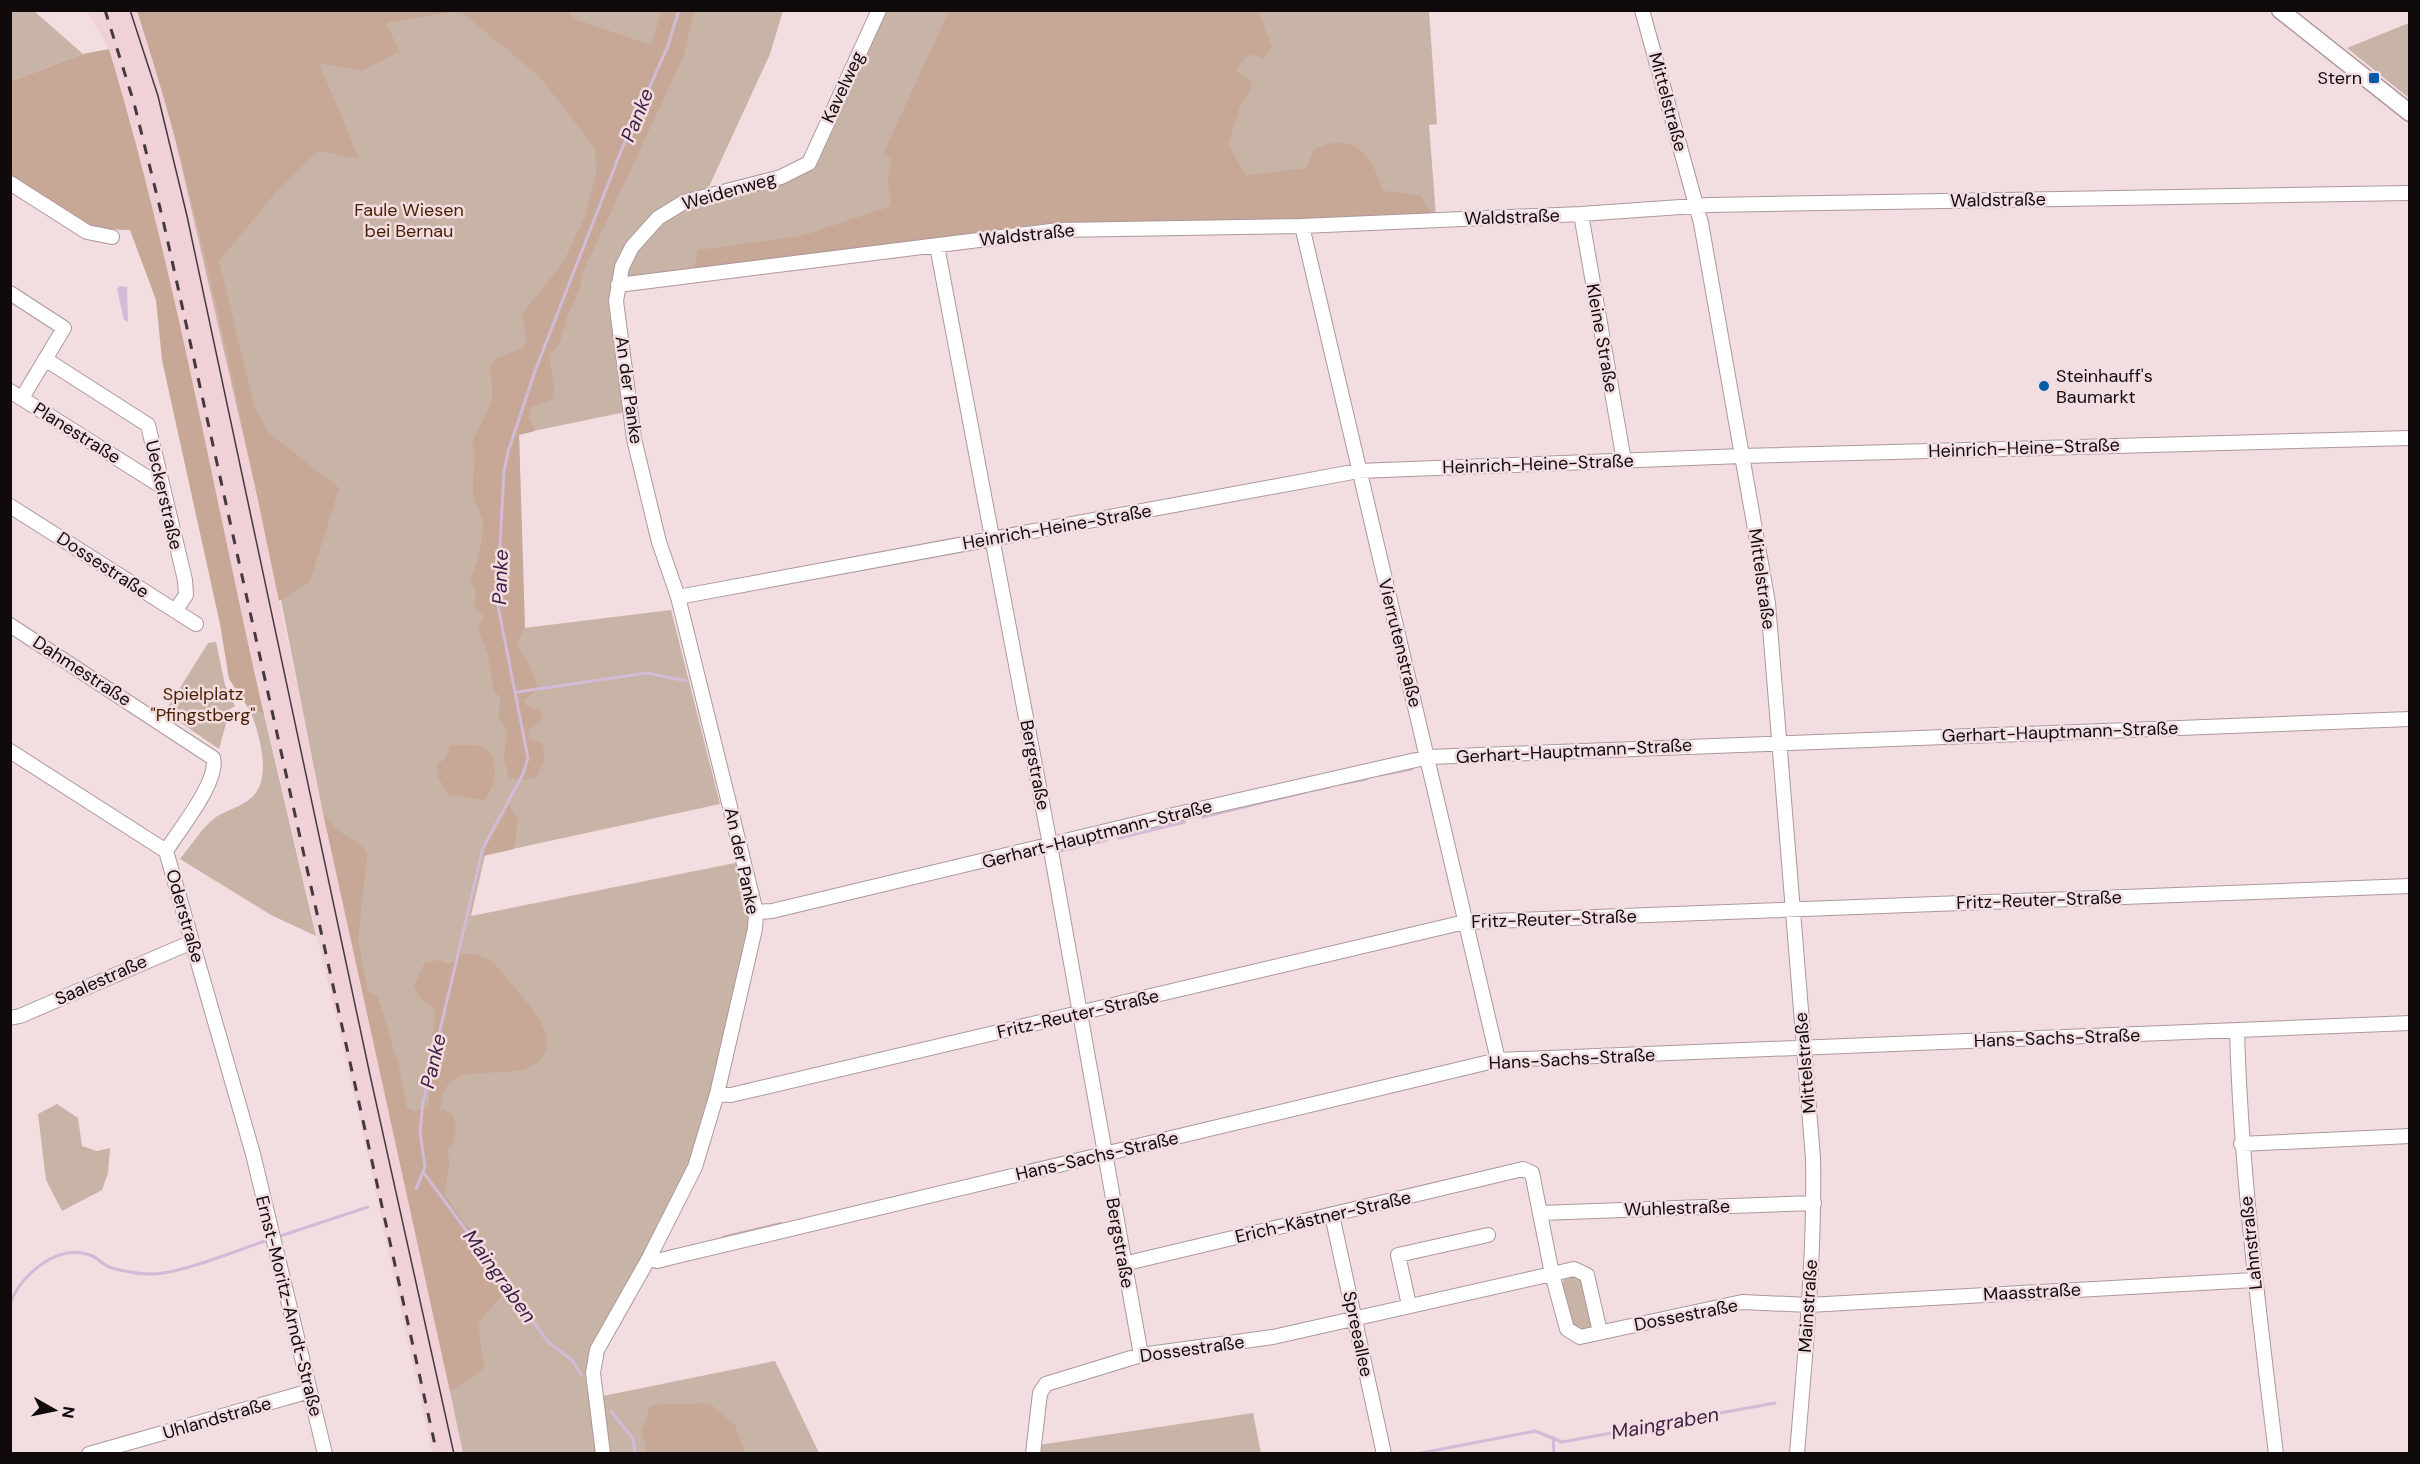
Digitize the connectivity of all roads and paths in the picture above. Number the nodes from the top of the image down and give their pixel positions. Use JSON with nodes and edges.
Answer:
{"nodes":[{"id":1,"x":879,"y":10,"type":"edge"},
{"id":2,"x":1642,"y":10,"type":"edge"},
{"id":3,"x":2280,"y":10,"type":"edge"},
{"id":4,"x":2409,"y":113,"type":"edge"},
{"id":5,"x":809,"y":163,"type":"joint"},
{"id":6,"x":10,"y":183,"type":"edge"},
{"id":7,"x":2409,"y":192,"type":"edge"},
{"id":8,"x":1696,"y":206,"type":"junction"},
{"id":9,"x":1581,"y":214,"type":"junction"},
{"id":10,"x":1302,"y":226,"type":"junction"},
{"id":11,"x":112,"y":237,"type":"dead end"},
{"id":12,"x":937,"y":246,"type":"junction"},
{"id":13,"x":618,"y":285,"type":"junction"},
{"id":14,"x":10,"y":293,"type":"edge"},
{"id":15,"x":45,"y":359,"type":"junction"},
{"id":16,"x":16,"y":394,"type":"edge"},
{"id":17,"x":2409,"y":438,"type":"edge"},
{"id":18,"x":1743,"y":456,"type":"junction"},
{"id":19,"x":1624,"y":461,"type":"junction"},
{"id":20,"x":1358,"y":471,"type":"junction"},
{"id":21,"x":162,"y":486,"type":"junction"},
{"id":22,"x":10,"y":506,"type":"edge"},
{"id":23,"x":992,"y":538,"type":"junction"},
{"id":24,"x":678,"y":597,"type":"junction"},
{"id":25,"x":175,"y":611,"type":"junction"},
{"id":26,"x":196,"y":624,"type":"dead end"},
{"id":27,"x":10,"y":625,"type":"edge"},
{"id":28,"x":2409,"y":719,"type":"edge"},
{"id":29,"x":1779,"y":742,"type":"junction"},
{"id":30,"x":10,"y":752,"type":"edge"},
{"id":31,"x":1429,"y":758,"type":"junction"},
{"id":32,"x":1050,"y":845,"type":"junction"},
{"id":33,"x":166,"y":851,"type":"junction"},
{"id":34,"x":2409,"y":886,"type":"edge"},
{"id":35,"x":1792,"y":909,"type":"junction"},
{"id":36,"x":756,"y":912,"type":"junction"},
{"id":37,"x":1465,"y":922,"type":"junction"},
{"id":38,"x":192,"y":942,"type":"junction"},
{"id":39,"x":1079,"y":1014,"type":"junction"},
{"id":40,"x":10,"y":1018,"type":"edge"},
{"id":41,"x":2409,"y":1023,"type":"edge"},
{"id":42,"x":2237,"y":1031,"type":"junction"},
{"id":43,"x":1803,"y":1048,"type":"junction"},
{"id":44,"x":1498,"y":1060,"type":"junction"},
{"id":45,"x":717,"y":1094,"type":"junction"},
{"id":46,"x":2409,"y":1136,"type":"edge"},
{"id":47,"x":2241,"y":1144,"type":"junction"},
{"id":48,"x":1105,"y":1154,"type":"junction"},
{"id":49,"x":254,"y":1158,"type":"joint"},
{"id":50,"x":1813,"y":1158,"type":"joint"},
{"id":51,"x":1814,"y":1203,"type":"junction"},
{"id":52,"x":1540,"y":1213,"type":"junction"},
{"id":53,"x":1332,"y":1215,"type":"junction"},
{"id":54,"x":1488,"y":1235,"type":"dead end"},
{"id":55,"x":649,"y":1258,"type":"junction"},
{"id":56,"x":1123,"y":1264,"type":"junction"},
{"id":57,"x":1552,"y":1274,"type":"junction"},
{"id":58,"x":2254,"y":1280,"type":"junction"},
{"id":59,"x":1409,"y":1305,"type":"junction"},
{"id":60,"x":1809,"y":1305,"type":"junction"},
{"id":61,"x":1354,"y":1319,"type":"junction"},
{"id":62,"x":1600,"y":1332,"type":"junction"},
{"id":63,"x":1141,"y":1355,"type":"junction"},
{"id":64,"x":310,"y":1391,"type":"junction"},
{"id":65,"x":89,"y":1454,"type":"edge"},
{"id":66,"x":325,"y":1454,"type":"edge"},
{"id":67,"x":603,"y":1454,"type":"edge"},
{"id":68,"x":1033,"y":1454,"type":"edge"},
{"id":69,"x":1384,"y":1454,"type":"edge"},
{"id":70,"x":1797,"y":1454,"type":"edge"},
{"id":71,"x":2276,"y":1454,"type":"edge"}],
"edges":[{"from":1,"to":5,"type":"street","name":"Kavelweg"},
{"from":2,"to":8,"type":"street","name":"Mittelstraße"},
{"from":3,"to":4,"type":"street"},
{"from":5,"to":13,"type":"street","name":"Weidenweg"},
{"from":6,"to":11,"type":"street"},
{"from":7,"to":8,"type":"street","name":"Waldstraße"},
{"from":8,"to":9,"type":"street","name":"Waldstraße"},
{"from":8,"to":18,"type":"street","name":"Mittelstraße"},
{"from":9,"to":10,"type":"street","name":"Waldstraße"},
{"from":9,"to":19,"type":"street","name":"Kleine Straße"},
{"from":10,"to":12,"type":"street","name":"Waldstraße"},
{"from":10,"to":20,"type":"street","name":"Vierrutenstraße"},
{"from":12,"to":13,"type":"street","name":"Waldstraße"},
{"from":12,"to":23,"type":"street","name":"Bergstraße"},
{"from":13,"to":24,"type":"street","name":"An der Panke"},
{"from":14,"to":15,"type":"street","name":"Planestraße"},
{"from":15,"to":16,"type":"street","name":"Planestraße"},
{"from":15,"to":21,"type":"street","name":"Ueckerstraße"},
{"from":16,"to":21,"type":"street","name":"Planestraße"},
{"from":17,"to":18,"type":"street","name":"Heinrich-Heine-Straße"},
{"from":18,"to":19,"type":"street","name":"Heinrich-Heine-Straße"},
{"from":18,"to":29,"type":"street","name":"Mittelstraße"},
{"from":19,"to":20,"type":"street","name":"Heinrich-Heine-Straße"},
{"from":20,"to":23,"type":"street","name":"Heinrich-Heine-Straße"},
{"from":20,"to":31,"type":"street","name":"Vierrutenstraße"},
{"from":21,"to":25,"type":"street","name":"Ueckerstraße"},
{"from":22,"to":25,"type":"street","name":"Dossestraße"},
{"from":23,"to":24,"type":"street","name":"Heinrich-Heine-Straße"},
{"from":23,"to":32,"type":"street","name":"Bergstraße"},
{"from":24,"to":36,"type":"street","name":"An der Panke"},
{"from":25,"to":26,"type":"street","name":"Dossestraße"},
{"from":27,"to":33,"type":"street","name":"Dahmestraße"},
{"from":28,"to":29,"type":"street","name":"Gerhart-Hauptmann-Straße"},
{"from":29,"to":31,"type":"street","name":"Gerhart-Hauptmann-Straße"},
{"from":29,"to":35,"type":"street","name":"Mittelstraße"},
{"from":30,"to":33,"type":"street","name":"Oderstraße"},
{"from":31,"to":32,"type":"street","name":"Gerhart-Hauptmann-Straße"},
{"from":31,"to":37,"type":"street","name":"Vierrutenstraße"},
{"from":32,"to":36,"type":"street","name":"Gerhart-Hauptmann-Straße"},
{"from":32,"to":39,"type":"street","name":"Bergstraße"},
{"from":33,"to":38,"type":"street","name":"Oderstraße"},
{"from":34,"to":35,"type":"street","name":"Fritz-Reuter-Straße"},
{"from":35,"to":37,"type":"street","name":"Fritz-Reuter-Straße"},
{"from":35,"to":43,"type":"street","name":"Mittelstraße"},
{"from":36,"to":45,"type":"street","name":"An der Panke"},
{"from":37,"to":39,"type":"street","name":"Fritz-Reuter-Straße"},
{"from":37,"to":44,"type":"street","name":"Vierrutenstraße"},
{"from":38,"to":40,"type":"street","name":"Saalestraße"},
{"from":38,"to":49,"type":"street","name":"Oderstraße"},
{"from":39,"to":45,"type":"street","name":"Fritz-Reuter-Straße"},
{"from":39,"to":48,"type":"street","name":"Bergstraße"},
{"from":41,"to":42,"type":"street","name":"Hans-Sachs-Straße"},
{"from":42,"to":43,"type":"street","name":"Hans-Sachs-Straße"},
{"from":42,"to":47,"type":"street","name":"Lahnstraße"},
{"from":43,"to":44,"type":"street","name":"Hans-Sachs-Straße"},
{"from":43,"to":50,"type":"street","name":"Mittelstraße"},
{"from":44,"to":48,"type":"street","name":"Hans-Sachs-Straße"},
{"from":45,"to":55,"type":"street","name":"An der Panke"},
{"from":46,"to":47,"type":"street"},
{"from":47,"to":58,"type":"street","name":"Lahnstraße"},
{"from":48,"to":55,"type":"street","name":"Hans-Sachs-Straße"},
{"from":48,"to":56,"type":"street","name":"Bergstraße"},
{"from":49,"to":64,"type":"street","name":"Ernst-Moritz-Arndt-Straße"},
{"from":50,"to":51,"type":"street","name":"Mainstraße"},
{"from":51,"to":52,"type":"street","name":"Wuhlestraße"},
{"from":51,"to":60,"type":"street","name":"Mainstraße"},
{"from":52,"to":53,"type":"street","name":"Erich-Kästner-Straße"},
{"from":52,"to":57,"type":"street"},
{"from":53,"to":56,"type":"street","name":"Erich-Kästner-Straße"},
{"from":53,"to":61,"type":"street","name":"Spreeallee"},
{"from":54,"to":59,"type":"street"},
{"from":55,"to":67,"type":"street","name":"An der Panke"},
{"from":56,"to":63,"type":"street","name":"Bergstraße"},
{"from":57,"to":59,"type":"street","name":"Dossestraße"},
{"from":57,"to":62,"type":"street","name":"Dossestraße"},
{"from":57,"to":62,"type":"street","name":"Dossestraße"},
{"from":58,"to":60,"type":"street","name":"Maasstraße"},
{"from":58,"to":71,"type":"street","name":"Lahnstraße"},
{"from":59,"to":61,"type":"street","name":"Dossestraße"},
{"from":60,"to":62,"type":"street","name":"Dossestraße"},
{"from":60,"to":70,"type":"street","name":"Mainstraße"},
{"from":61,"to":63,"type":"street","name":"Dossestraße"},
{"from":61,"to":69,"type":"street","name":"Spreeallee"},
{"from":63,"to":68,"type":"street","name":"Dossestraße"},
{"from":64,"to":65,"type":"street","name":"Uhlandstraße"},
{"from":64,"to":66,"type":"street","name":"Ernst-Moritz-Arndt-Straße"}]}
